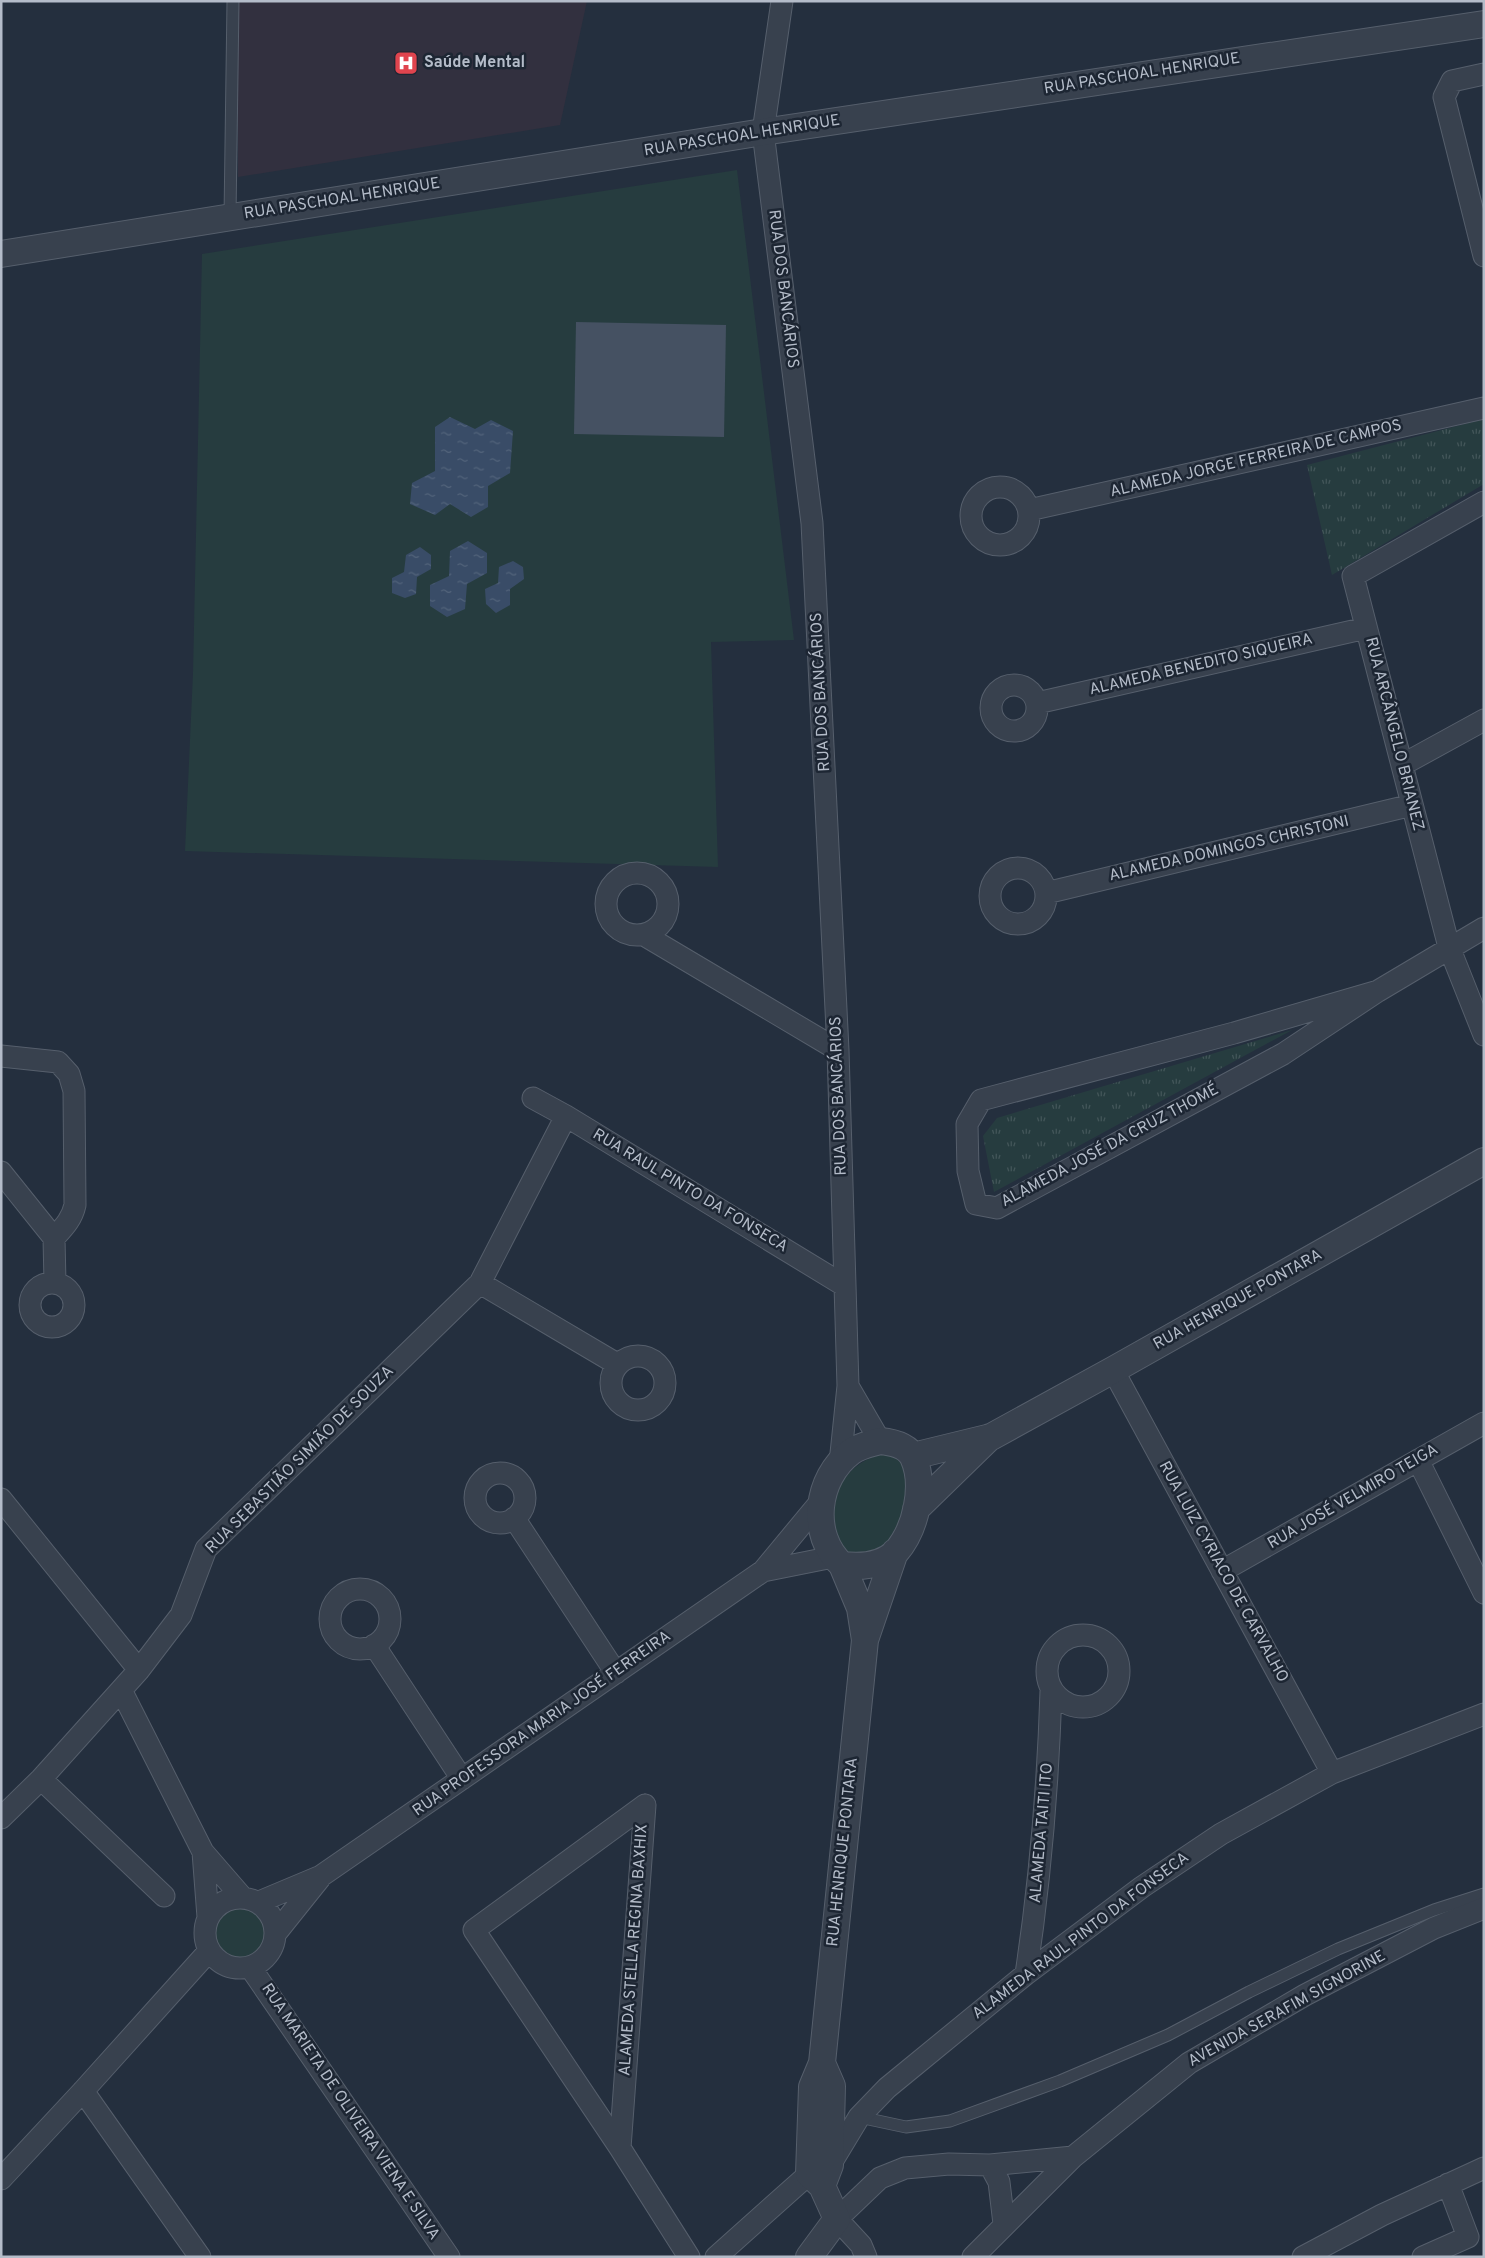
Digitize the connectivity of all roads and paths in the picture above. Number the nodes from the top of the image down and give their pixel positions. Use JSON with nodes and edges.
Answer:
{"nodes":[{"id":1,"x":233,"y":1,"type":"edge"},
{"id":2,"x":782,"y":1,"type":"edge"},
{"id":3,"x":1484,"y":24,"type":"edge"},
{"id":4,"x":1484,"y":74,"type":"edge"},
{"id":5,"x":763,"y":132,"type":"junction"},
{"id":6,"x":230,"y":217,"type":"junction"},
{"id":7,"x":1,"y":254,"type":"edge"},
{"id":8,"x":1484,"y":256,"type":"edge"},
{"id":9,"x":1484,"y":408,"type":"edge"},
{"id":10,"x":1484,"y":502,"type":"edge"},
{"id":11,"x":1029,"y":510,"type":"dead end"},
{"id":12,"x":1366,"y":628,"type":"junction"},
{"id":13,"x":1036,"y":703,"type":"dead end"},
{"id":14,"x":1484,"y":720,"type":"edge"},
{"id":15,"x":1402,"y":765,"type":"junction"},
{"id":16,"x":1412,"y":805,"type":"junction"},
{"id":17,"x":1046,"y":893,"type":"dead end"},
{"id":18,"x":1484,"y":928,"type":"edge"},
{"id":19,"x":644,"y":935,"type":"dead end"},
{"id":20,"x":1449,"y":947,"type":"junction"},
{"id":21,"x":1378,"y":991,"type":"junction"},
{"id":22,"x":1484,"y":1035,"type":"edge"},
{"id":23,"x":838,"y":1050,"type":"junction"},
{"id":24,"x":1,"y":1056,"type":"edge"},
{"id":25,"x":533,"y":1098,"type":"dead end"},
{"id":26,"x":566,"y":1116,"type":"junction"},
{"id":27,"x":1484,"y":1161,"type":"edge"},
{"id":28,"x":1,"y":1172,"type":"edge"},
{"id":29,"x":54,"y":1238,"type":"junction"},
{"id":30,"x":55,"y":1283,"type":"dead end"},
{"id":31,"x":480,"y":1283,"type":"junction"},
{"id":32,"x":845,"y":1286,"type":"junction"},
{"id":33,"x":618,"y":1364,"type":"dead end"},
{"id":34,"x":1113,"y":1370,"type":"junction"},
{"id":35,"x":848,"y":1386,"type":"junction"},
{"id":36,"x":1484,"y":1423,"type":"edge"},
{"id":37,"x":991,"y":1437,"type":"junction"},
{"id":38,"x":880,"y":1441,"type":"junction"},
{"id":39,"x":913,"y":1456,"type":"junction"},
{"id":40,"x":1418,"y":1460,"type":"junction"},
{"id":41,"x":840,"y":1463,"type":"junction"},
{"id":42,"x":1,"y":1499,"type":"edge"},
{"id":43,"x":821,"y":1501,"type":"junction"},
{"id":44,"x":916,"y":1509,"type":"junction"},
{"id":45,"x":514,"y":1518,"type":"dead end"},
{"id":46,"x":895,"y":1552,"type":"junction"},
{"id":47,"x":837,"y":1561,"type":"junction"},
{"id":48,"x":763,"y":1571,"type":"junction"},
{"id":49,"x":1222,"y":1571,"type":"junction"},
{"id":50,"x":1484,"y":1593,"type":"edge"},
{"id":51,"x":865,"y":1640,"type":"junction"},
{"id":52,"x":374,"y":1645,"type":"dead end"},
{"id":53,"x":139,"y":1670,"type":"junction"},
{"id":54,"x":616,"y":1673,"type":"junction"},
{"id":55,"x":121,"y":1690,"type":"junction"},
{"id":56,"x":1051,"y":1690,"type":"dead end"},
{"id":57,"x":1484,"y":1714,"type":"edge"},
{"id":58,"x":1332,"y":1773,"type":"junction"},
{"id":59,"x":41,"y":1779,"type":"junction"},
{"id":60,"x":462,"y":1779,"type":"junction"},
{"id":61,"x":1,"y":1818,"type":"edge"},
{"id":62,"x":203,"y":1852,"type":"junction"},
{"id":63,"x":321,"y":1876,"type":"junction"},
{"id":64,"x":1484,"y":1894,"type":"edge"},
{"id":65,"x":164,"y":1896,"type":"dead end"},
{"id":66,"x":250,"y":1900,"type":"junction"},
{"id":67,"x":1484,"y":1908,"type":"edge"},
{"id":68,"x":208,"y":1917,"type":"junction"},
{"id":69,"x":276,"y":1933,"type":"junction"},
{"id":70,"x":209,"y":1950,"type":"junction"},
{"id":71,"x":250,"y":1967,"type":"junction"},
{"id":72,"x":1026,"y":1974,"type":"junction"},
{"id":73,"x":83,"y":2091,"type":"junction"},
{"id":74,"x":859,"y":2117,"type":"junction"},
{"id":75,"x":620,"y":2148,"type":"junction"},
{"id":76,"x":1073,"y":2157,"type":"junction"},
{"id":77,"x":990,"y":2164,"type":"junction"},
{"id":78,"x":1484,"y":2168,"type":"edge"},
{"id":79,"x":821,"y":2175,"type":"junction"},
{"id":80,"x":1,"y":2179,"type":"edge"},
{"id":81,"x":1448,"y":2184,"type":"junction"},
{"id":82,"x":837,"y":2219,"type":"junction"},
{"id":83,"x":1004,"y":2224,"type":"junction"},
{"id":84,"x":1476,"y":2241,"type":"edge"},
{"id":85,"x":200,"y":2257,"type":"edge"},
{"id":86,"x":449,"y":2257,"type":"edge"},
{"id":87,"x":689,"y":2257,"type":"edge"},
{"id":88,"x":716,"y":2257,"type":"edge"},
{"id":89,"x":809,"y":2257,"type":"edge"},
{"id":90,"x":866,"y":2257,"type":"edge"},
{"id":91,"x":973,"y":2257,"type":"edge"},
{"id":92,"x":1303,"y":2257,"type":"edge"},
{"id":93,"x":1422,"y":2257,"type":"edge"}],
"edges":[{"from":1,"to":6,"type":"lane"},
{"from":2,"to":5,"type":"street","name":"RUA DOS BANCÁRIOS"},
{"from":3,"to":5,"type":"street","name":"RUA PASCHOAL HENRIQUE"},
{"from":4,"to":8,"type":"street"},
{"from":5,"to":6,"type":"street","name":"RUA PASCHOAL HENRIQUE"},
{"from":5,"to":23,"type":"street","name":"RUA DOS BANCÁRIOS"},
{"from":6,"to":7,"type":"street","name":"RUA PASCHOAL HENRIQUE"},
{"from":9,"to":11,"type":"street","name":"ALAMEDA JORGE FERREIRA DE CAMPOS"},
{"from":10,"to":12,"type":"street","name":"RUA ARCÂNGELO BRIANEZ"},
{"from":12,"to":13,"type":"street","name":"ALAMEDA BENEDITO SIQUEIRA"},
{"from":12,"to":15,"type":"street","name":"RUA ARCÂNGELO BRIANEZ"},
{"from":14,"to":15,"type":"street"},
{"from":15,"to":16,"type":"street","name":"RUA ARCÂNGELO BRIANEZ"},
{"from":16,"to":17,"type":"street","name":"ALAMEDA DOMINGOS CHRISTONI"},
{"from":16,"to":20,"type":"street","name":"RUA ARCÂNGELO BRIANEZ"},
{"from":18,"to":20,"type":"street","name":"ALAMEDA JOSÉ DA CRUZ THOMÉ"},
{"from":19,"to":23,"type":"street"},
{"from":20,"to":21,"type":"street","name":"ALAMEDA JOSÉ DA CRUZ THOMÉ"},
{"from":20,"to":22,"type":"street","name":"RUA ARCÂNGELO BRIANEZ"},
{"from":21,"to":21,"type":"street","name":"ALAMEDA JOSÉ DA CRUZ THOMÉ"},
{"from":23,"to":32,"type":"street","name":"RUA DOS BANCÁRIOS"},
{"from":24,"to":29,"type":"street"},
{"from":25,"to":26,"type":"street","name":"RUA RAUL PINTO DA FONSECA"},
{"from":26,"to":31,"type":"street","name":"RUA SEBASTIÃO SIMIÃO DE SOUZA"},
{"from":26,"to":32,"type":"street","name":"RUA RAUL PINTO DA FONSECA"},
{"from":27,"to":34,"type":"street","name":"RUA HENRIQUE PONTARA"},
{"from":28,"to":29,"type":"street"},
{"from":29,"to":30,"type":"street"},
{"from":31,"to":33,"type":"street"},
{"from":31,"to":53,"type":"street","name":"RUA SEBASTIÃO SIMIÃO DE SOUZA"},
{"from":32,"to":35,"type":"street","name":"RUA DOS BANCÁRIOS"},
{"from":34,"to":37,"type":"street","name":"RUA HENRIQUE PONTARA"},
{"from":34,"to":49,"type":"street","name":"RUA LUIZ CYRIACO DE CARVALHO"},
{"from":35,"to":38,"type":"street","name":"RUA DOS BANCÁRIOS"},
{"from":35,"to":41,"type":"street","name":"RUA DOS BANCÁRIOS"},
{"from":36,"to":40,"type":"street","name":"RUA JOSÉ VELMIRO TEIGA"},
{"from":37,"to":39,"type":"street","name":"RUA HENRIQUE PONTARA"},
{"from":37,"to":44,"type":"street","name":"RUA HENRIQUE PONTARA"},
{"from":38,"to":39,"type":"street"},
{"from":38,"to":41,"type":"street"},
{"from":39,"to":44,"type":"street"},
{"from":40,"to":49,"type":"street","name":"RUA JOSÉ VELMIRO TEIGA"},
{"from":40,"to":50,"type":"street"},
{"from":41,"to":43,"type":"street"},
{"from":42,"to":53,"type":"street"},
{"from":43,"to":47,"type":"street"},
{"from":43,"to":48,"type":"street","name":"RUA PROFESSORA MARIA JOSÉ FERREIRA"},
{"from":44,"to":46,"type":"street"},
{"from":45,"to":54,"type":"street"},
{"from":46,"to":47,"type":"street"},
{"from":46,"to":51,"type":"street","name":"RUA HENRIQUE PONTARA"},
{"from":47,"to":48,"type":"street","name":"RUA PROFESSORA MARIA JOSÉ FERREIRA"},
{"from":47,"to":51,"type":"street","name":"RUA HENRIQUE PONTARA"},
{"from":48,"to":54,"type":"street","name":"RUA PROFESSORA MARIA JOSÉ FERREIRA"},
{"from":49,"to":58,"type":"street","name":"RUA LUIZ CYRIACO DE CARVALHO"},
{"from":51,"to":79,"type":"street","name":"RUA HENRIQUE PONTARA"},
{"from":52,"to":60,"type":"street"},
{"from":53,"to":55,"type":"street","name":"RUA SEBASTIÃO SIMIÃO DE SOUZA"},
{"from":54,"to":60,"type":"street","name":"RUA PROFESSORA MARIA JOSÉ FERREIRA"},
{"from":55,"to":59,"type":"street","name":"RUA SEBASTIÃO SIMIÃO DE SOUZA"},
{"from":55,"to":62,"type":"street"},
{"from":56,"to":72,"type":"street","name":"ALAMEDA TAITI ITO"},
{"from":57,"to":58,"type":"street","name":"ALAMEDA RAUL PINTO DA FONSECA"},
{"from":58,"to":72,"type":"street","name":"ALAMEDA RAUL PINTO DA FONSECA"},
{"from":59,"to":61,"type":"street","name":"RUA SEBASTIÃO SIMIÃO DE SOUZA"},
{"from":59,"to":65,"type":"street"},
{"from":60,"to":63,"type":"street","name":"RUA PROFESSORA MARIA JOSÉ FERREIRA"},
{"from":62,"to":66,"type":"street"},
{"from":62,"to":68,"type":"street"},
{"from":63,"to":66,"type":"street","name":"RUA PROFESSORA MARIA JOSÉ FERREIRA"},
{"from":63,"to":69,"type":"street","name":"RUA PROFESSORA MARIA JOSÉ FERREIRA"},
{"from":64,"to":74,"type":"lane"},
{"from":66,"to":68,"type":"street"},
{"from":66,"to":69,"type":"street"},
{"from":67,"to":76,"type":"street","name":"AVENIDA SERAFIM SIGNORINE"},
{"from":68,"to":70,"type":"street"},
{"from":69,"to":71,"type":"street"},
{"from":70,"to":71,"type":"street"},
{"from":70,"to":73,"type":"street"},
{"from":71,"to":86,"type":"street","name":"RUA MARIETA DE OLIVEIRA VIENA E SILVA"},
{"from":72,"to":74,"type":"street","name":"ALAMEDA RAUL PINTO DA FONSECA"},
{"from":73,"to":80,"type":"street"},
{"from":73,"to":85,"type":"street"},
{"from":74,"to":79,"type":"street","name":"ALAMEDA RAUL PINTO DA FONSECA"},
{"from":75,"to":75,"type":"street","name":"ALAMEDA STELLA REGINA BAXHIX"},
{"from":75,"to":87,"type":"street","name":"ALAMEDA STELLA REGINA BAXHIX"},
{"from":76,"to":77,"type":"street"},
{"from":76,"to":83,"type":"street","name":"AVENIDA SERAFIM SIGNORINE"},
{"from":77,"to":82,"type":"street"},
{"from":77,"to":83,"type":"street"},
{"from":78,"to":81,"type":"street"},
{"from":79,"to":82,"type":"street"},
{"from":79,"to":88,"type":"street","name":"ALAMEDA RAUL PINTO DA FONSECA"},
{"from":81,"to":84,"type":"street"},
{"from":81,"to":92,"type":"street"},
{"from":82,"to":89,"type":"street"},
{"from":82,"to":90,"type":"street"},
{"from":83,"to":91,"type":"street","name":"AVENIDA SERAFIM SIGNORINE"},
{"from":84,"to":93,"type":"street"}]}
